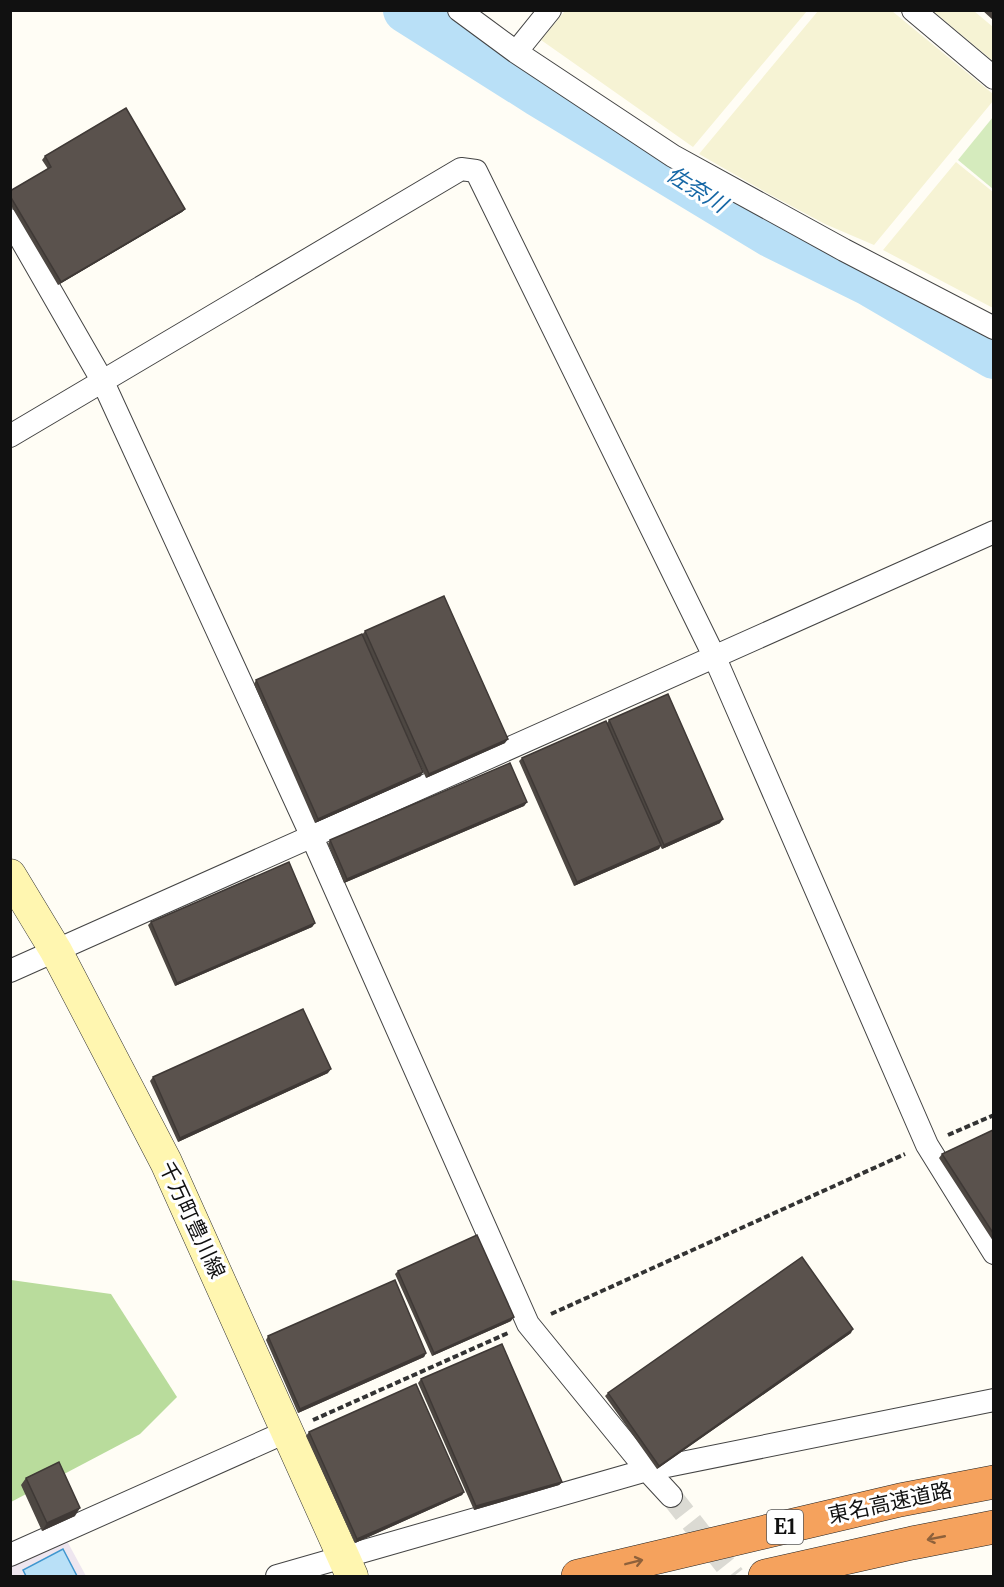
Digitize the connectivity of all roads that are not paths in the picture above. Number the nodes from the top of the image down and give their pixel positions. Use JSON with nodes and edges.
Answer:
{"nodes":[{"id":1,"x":459,"y":10,"type":"edge"},
{"id":2,"x":550,"y":10,"type":"edge"},
{"id":3,"x":913,"y":10,"type":"edge"},
{"id":4,"x":516,"y":52,"type":"junction"},
{"id":5,"x":993,"y":78,"type":"edge"},
{"id":6,"x":10,"y":220,"type":"edge"},
{"id":7,"x":993,"y":328,"type":"edge"},
{"id":8,"x":103,"y":382,"type":"junction"},
{"id":9,"x":10,"y":436,"type":"edge"},
{"id":10,"x":993,"y":532,"type":"edge"},
{"id":11,"x":715,"y":658,"type":"junction"},
{"id":12,"x":312,"y":837,"type":"junction"},
{"id":13,"x":10,"y":875,"type":"edge"},
{"id":14,"x":56,"y":951,"type":"junction"},
{"id":15,"x":10,"y":971,"type":"edge"},
{"id":16,"x":993,"y":1253,"type":"edge"},
{"id":17,"x":993,"y":1400,"type":"edge"},
{"id":18,"x":288,"y":1431,"type":"junction"},
{"id":19,"x":647,"y":1470,"type":"junction"},
{"id":20,"x":993,"y":1482,"type":"edge"},
{"id":21,"x":671,"y":1496,"type":"tunnel mouth"},
{"id":22,"x":993,"y":1527,"type":"edge"},
{"id":23,"x":10,"y":1555,"type":"edge"},
{"id":24,"x":348,"y":1567,"type":"edge"},
{"id":25,"x":277,"y":1576,"type":"edge"},
{"id":26,"x":578,"y":1576,"type":"edge"},
{"id":27,"x":765,"y":1576,"type":"edge"}],
"edges":[{"from":1,"to":4,"type":"street"},
{"from":2,"to":4,"type":"street"},
{"from":3,"to":5,"type":"street"},
{"from":4,"to":7,"type":"street"},
{"from":6,"to":8,"type":"street"},
{"from":8,"to":9,"type":"street"},
{"from":8,"to":11,"type":"street"},
{"from":8,"to":12,"type":"street"},
{"from":10,"to":11,"type":"street"},
{"from":11,"to":12,"type":"street"},
{"from":11,"to":16,"type":"street"},
{"from":12,"to":14,"type":"street"},
{"from":12,"to":19,"type":"street"},
{"from":13,"to":14,"type":"main road","name":"千万町豊川線"},
{"from":14,"to":15,"type":"street"},
{"from":14,"to":18,"type":"main road","name":"千万町豊川線"},
{"from":17,"to":19,"type":"street"},
{"from":18,"to":23,"type":"street"},
{"from":18,"to":24,"type":"main road","name":"千万町豊川線"},
{"from":19,"to":21,"type":"street"},
{"from":19,"to":24,"type":"street"},
{"from":26,"to":20,"type":"highway","name":"東名高速道路","number":"E1","one_way":true},
{"from":22,"to":27,"type":"highway","name":"東名高速道路","number":"E1","one_way":true},
{"from":24,"to":25,"type":"street"}]}
